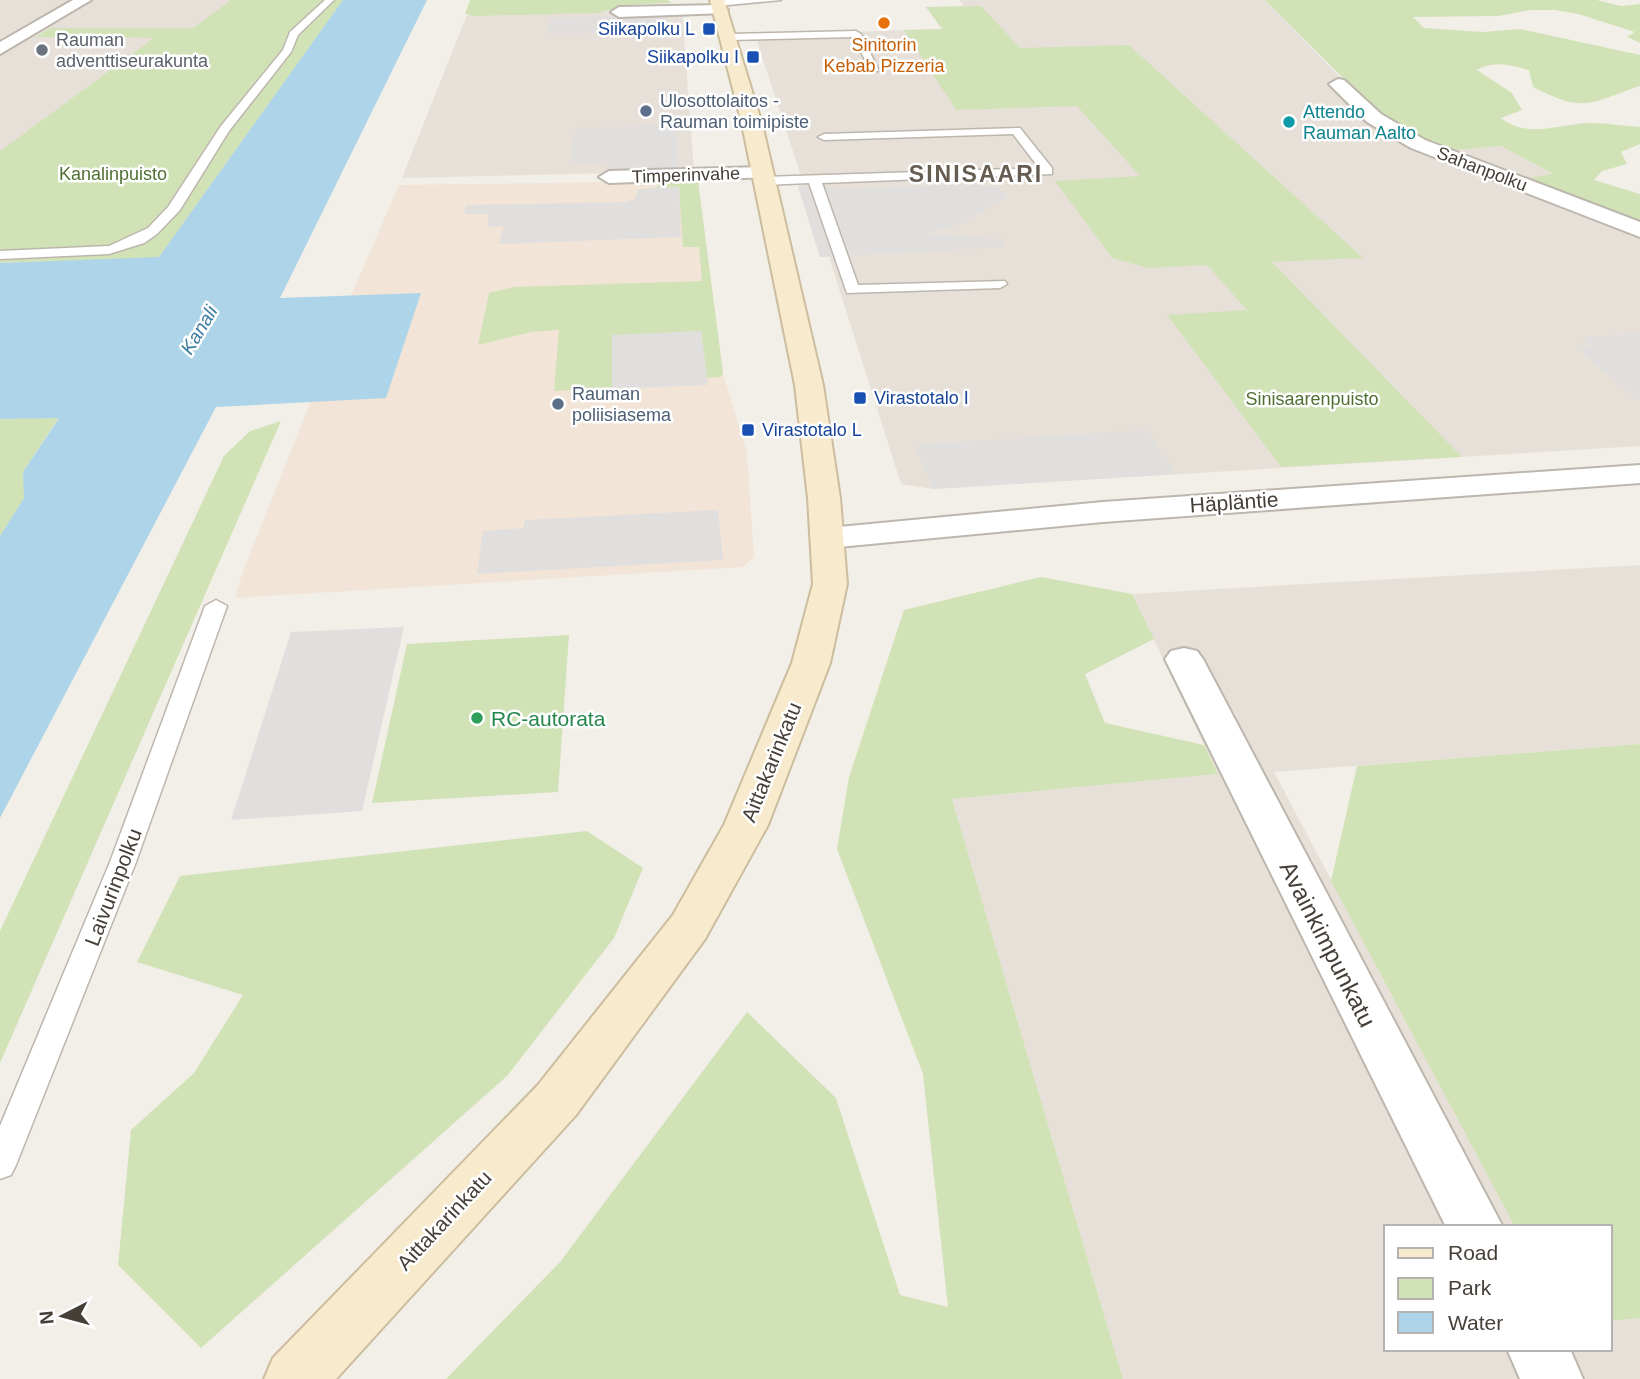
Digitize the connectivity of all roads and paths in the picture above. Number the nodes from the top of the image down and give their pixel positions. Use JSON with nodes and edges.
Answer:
{"nodes":[{"id":1,"x":84,"y":0,"type":"edge"},
{"id":2,"x":330,"y":0,"type":"edge"},
{"id":3,"x":776,"y":0,"type":"edge"},
{"id":4,"x":718,"y":4,"type":"edge"},
{"id":5,"x":619,"y":12,"type":"dead end"},
{"id":6,"x":728,"y":37,"type":"junction"},
{"id":7,"x":0,"y":49,"type":"edge"},
{"id":8,"x":875,"y":69,"type":"dead end"},
{"id":9,"x":1338,"y":84,"type":"dead end"},
{"id":10,"x":824,"y":137,"type":"dead end"},
{"id":11,"x":609,"y":177,"type":"dead end"},
{"id":12,"x":764,"y":177,"type":"junction"},
{"id":13,"x":814,"y":179,"type":"junction"},
{"id":14,"x":1640,"y":230,"type":"edge"},
{"id":15,"x":0,"y":255,"type":"edge"},
{"id":16,"x":1000,"y":284,"type":"dead end"},
{"id":17,"x":1640,"y":474,"type":"edge"},
{"id":18,"x":828,"y":538,"type":"junction"},
{"id":19,"x":216,"y":606,"type":"dead end"},
{"id":20,"x":1184,"y":659,"type":"dead end"},
{"id":21,"x":0,"y":1165,"type":"edge"},
{"id":22,"x":1474,"y":1225,"type":"edge"},
{"id":23,"x":1538,"y":1351,"type":"edge"},
{"id":24,"x":295,"y":1379,"type":"edge"},
{"id":25,"x":1552,"y":1379,"type":"edge"}],
"edges":[{"from":1,"to":7,"type":"street"},
{"from":2,"to":15,"type":"lane"},
{"from":3,"to":4,"type":"lane"},
{"from":4,"to":5,"type":"street"},
{"from":4,"to":6,"type":"main road","name":"Aittakarinkatu"},
{"from":6,"to":8,"type":"lane"},
{"from":6,"to":12,"type":"main road","name":"Aittakarinkatu"},
{"from":9,"to":14,"type":"street","name":"Sahanpolku"},
{"from":10,"to":13,"type":"lane"},
{"from":11,"to":12,"type":"street","name":"Timperinvahe"},
{"from":12,"to":13,"type":"lane"},
{"from":12,"to":18,"type":"main road","name":"Aittakarinkatu"},
{"from":13,"to":16,"type":"lane"},
{"from":17,"to":18,"type":"street","name":"Häpläntie"},
{"from":18,"to":24,"type":"main road","name":"Aittakarinkatu"},
{"from":19,"to":21,"type":"lane","name":"Laivurinpolku"},
{"from":20,"to":22,"type":"street","name":"Avainkimpunkatu"},
{"from":23,"to":25,"type":"street"}]}
